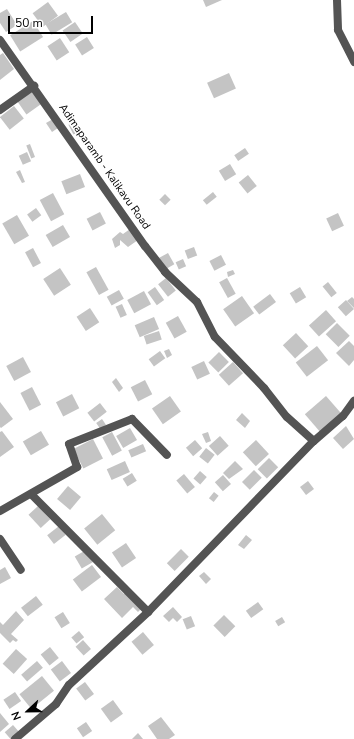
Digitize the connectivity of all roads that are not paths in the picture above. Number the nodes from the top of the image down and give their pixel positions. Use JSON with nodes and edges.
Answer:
{"nodes":[{"id":1,"x":337,"y":0,"type":"edge"},
{"id":2,"x":0,"y":40,"type":"edge"},
{"id":3,"x":354,"y":62,"type":"edge"},
{"id":4,"x":34,"y":86,"type":"junction"},
{"id":5,"x":0,"y":110,"type":"edge"},
{"id":6,"x":354,"y":401,"type":"edge"},
{"id":7,"x":314,"y":440,"type":"junction"},
{"id":8,"x":167,"y":455,"type":"dead end"},
{"id":9,"x":32,"y":495,"type":"junction"},
{"id":10,"x":0,"y":511,"type":"edge"},
{"id":11,"x":0,"y":539,"type":"edge"},
{"id":12,"x":21,"y":570,"type":"dead end"},
{"id":13,"x":148,"y":612,"type":"junction"},
{"id":14,"x":15,"y":739,"type":"edge"}],
"edges":[{"from":1,"to":3,"type":"street"},
{"from":2,"to":4,"type":"street","name":"Adimaparamb - Kalikavu Road"},
{"from":4,"to":5,"type":"street"},
{"from":4,"to":7,"type":"street","name":"Adimaparamb - Kalikavu Road"},
{"from":6,"to":7,"type":"street"},
{"from":7,"to":13,"type":"street"},
{"from":8,"to":9,"type":"street"},
{"from":9,"to":10,"type":"street"},
{"from":9,"to":13,"type":"street"},
{"from":11,"to":12,"type":"street"},
{"from":13,"to":14,"type":"street"}]}
